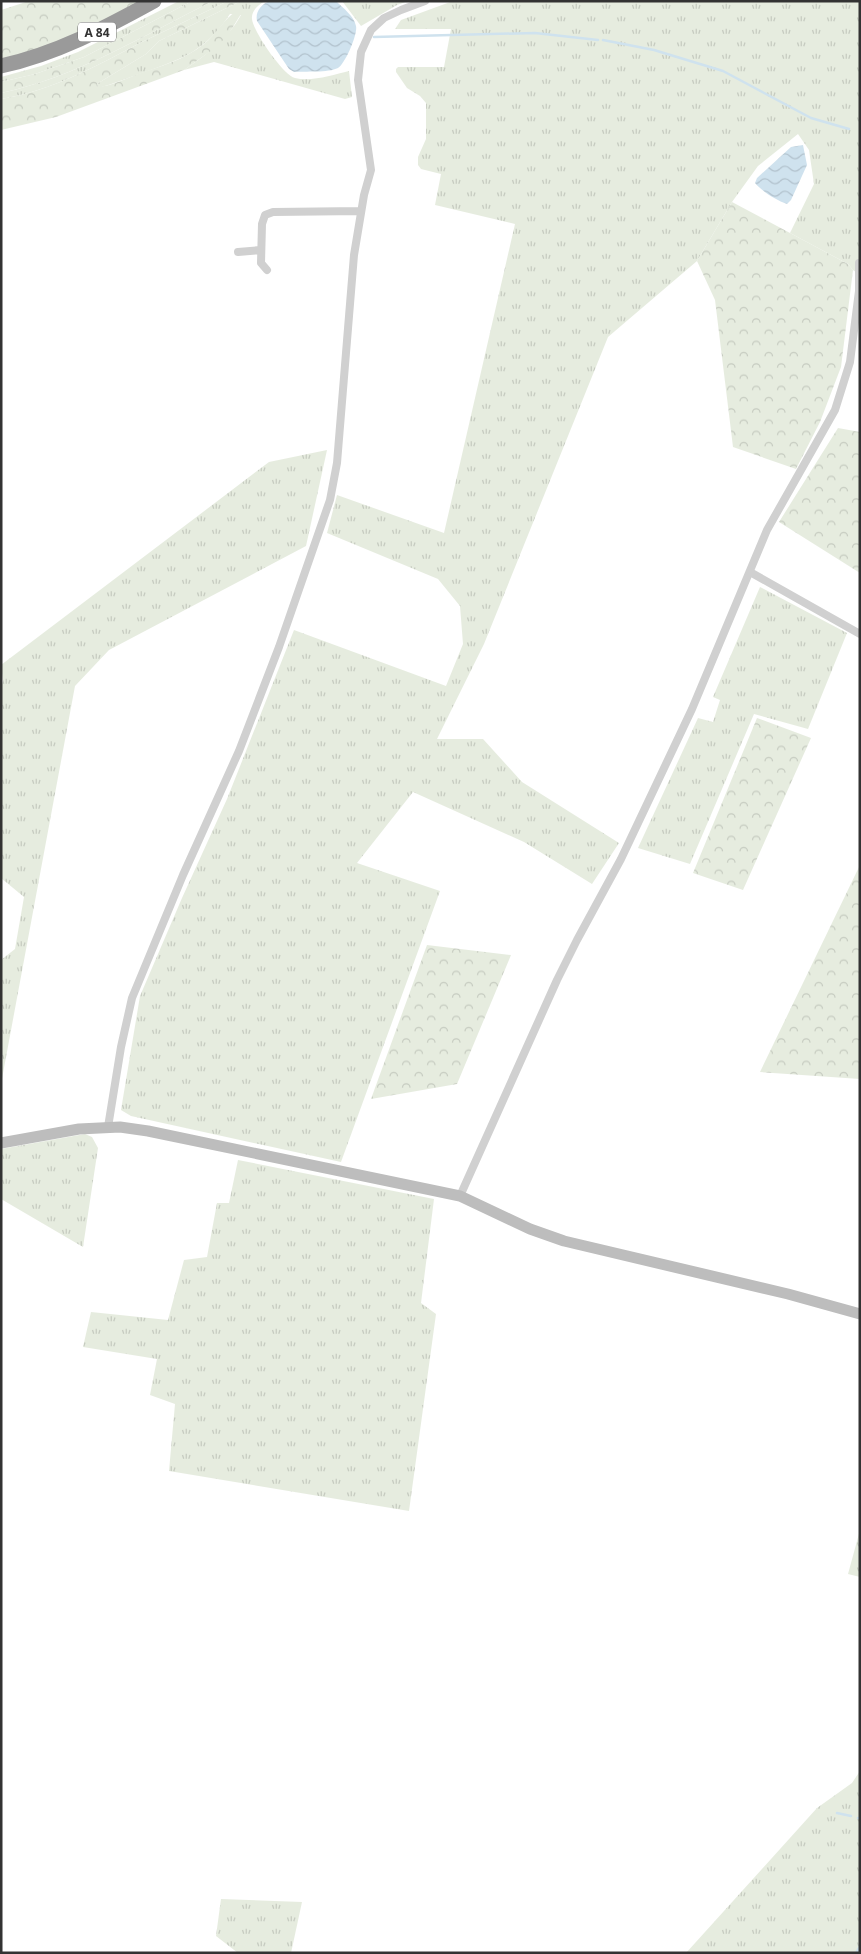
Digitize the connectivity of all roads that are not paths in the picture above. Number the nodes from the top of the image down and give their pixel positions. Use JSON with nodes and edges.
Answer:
{"nodes":[{"id":1,"x":154,"y":1,"type":"edge"},
{"id":2,"x":425,"y":1,"type":"edge"},
{"id":3,"x":1,"y":66,"type":"edge"},
{"id":4,"x":361,"y":212,"type":"junction"},
{"id":5,"x":261,"y":250,"type":"junction"},
{"id":6,"x":238,"y":252,"type":"dead end"},
{"id":7,"x":859,"y":264,"type":"edge"},
{"id":8,"x":267,"y":270,"type":"dead end"},
{"id":9,"x":750,"y":572,"type":"junction"},
{"id":10,"x":860,"y":634,"type":"edge"},
{"id":11,"x":108,"y":1127,"type":"junction"},
{"id":12,"x":1,"y":1143,"type":"edge"},
{"id":13,"x":460,"y":1196,"type":"junction"},
{"id":14,"x":860,"y":1314,"type":"edge"}],
"edges":[{"from":1,"to":3,"type":"highway","number":"A 84"},
{"from":2,"to":4,"type":"street"},
{"from":4,"to":5,"type":"street"},
{"from":4,"to":11,"type":"street"},
{"from":5,"to":6,"type":"street"},
{"from":5,"to":8,"type":"street"},
{"from":7,"to":9,"type":"street"},
{"from":9,"to":10,"type":"street"},
{"from":9,"to":13,"type":"street"},
{"from":11,"to":12,"type":"street"},
{"from":11,"to":13,"type":"street"},
{"from":13,"to":14,"type":"street"}]}
